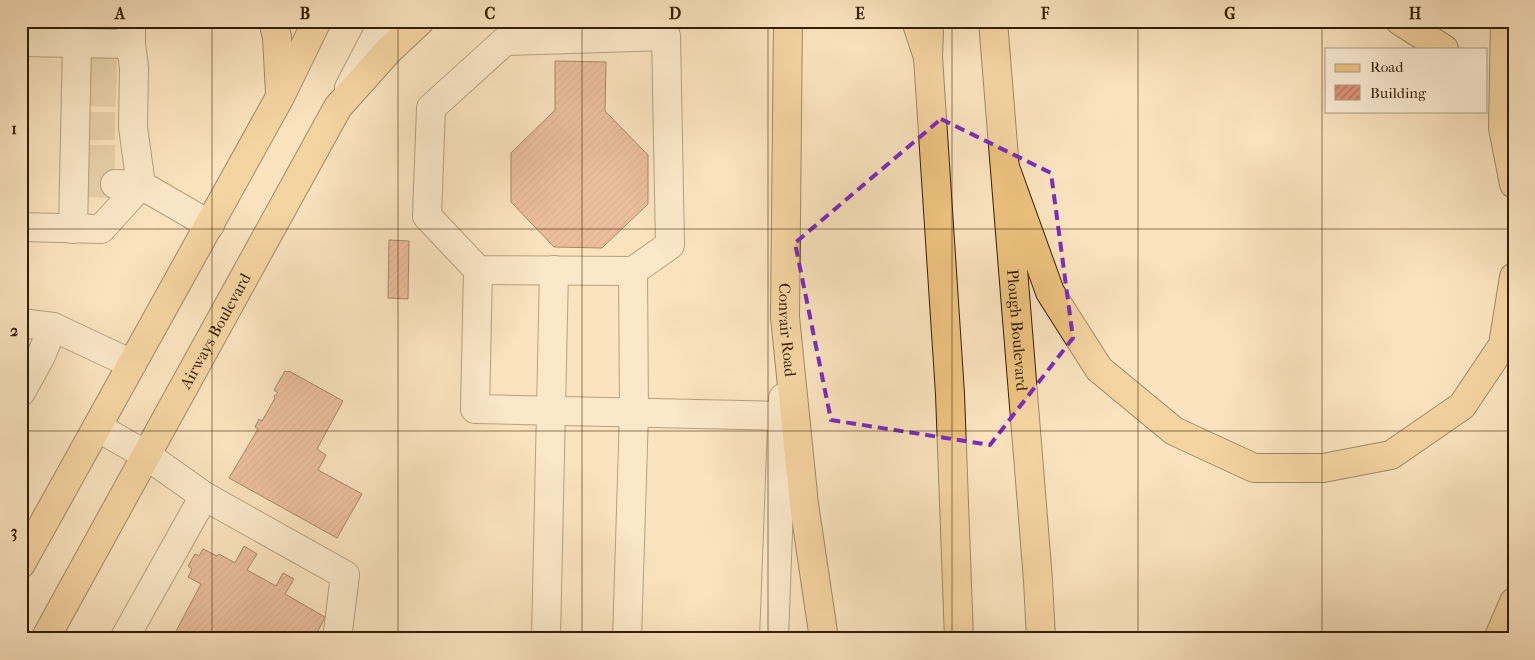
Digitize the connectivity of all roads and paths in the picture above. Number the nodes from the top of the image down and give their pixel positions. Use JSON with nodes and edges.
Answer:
{"nodes":[{"id":1,"x":273,"y":21,"type":"edge"},
{"id":2,"x":318,"y":21,"type":"edge"},
{"id":3,"x":384,"y":21,"type":"edge"},
{"id":4,"x":420,"y":21,"type":"edge"},
{"id":5,"x":788,"y":21,"type":"edge"},
{"id":6,"x":916,"y":21,"type":"edge"},
{"id":7,"x":930,"y":21,"type":"edge"},
{"id":8,"x":993,"y":21,"type":"edge"},
{"id":9,"x":1400,"y":21,"type":"edge"},
{"id":10,"x":1505,"y":21,"type":"edge"},
{"id":11,"x":21,"y":42,"type":"edge"},
{"id":12,"x":1442,"y":48,"type":"edge"},
{"id":13,"x":928,"y":57,"type":"junction"},
{"id":14,"x":127,"y":65,"type":"edge"},
{"id":15,"x":81,"y":72,"type":"junction"},
{"id":16,"x":280,"y":98,"type":"junction"},
{"id":17,"x":338,"y":107,"type":"junction"},
{"id":18,"x":1488,"y":107,"type":"edge"},
{"id":19,"x":1503,"y":128,"type":"junction"},
{"id":20,"x":1006,"y":170,"type":"junction"},
{"id":21,"x":127,"y":172,"type":"junction"},
{"id":22,"x":1514,"y":184,"type":"edge"},
{"id":23,"x":210,"y":225,"type":"junction"},
{"id":24,"x":21,"y":227,"type":"edge"},
{"id":25,"x":73,"y":228,"type":"junction"},
{"id":26,"x":478,"y":270,"type":"junction"},
{"id":27,"x":554,"y":270,"type":"junction"},
{"id":28,"x":634,"y":271,"type":"junction"},
{"id":29,"x":1514,"y":277,"type":"edge"},
{"id":30,"x":785,"y":317,"type":"junction"},
{"id":31,"x":21,"y":323,"type":"edge"},
{"id":32,"x":53,"y":327,"type":"junction"},
{"id":33,"x":132,"y":364,"type":"junction"},
{"id":34,"x":21,"y":392,"type":"edge"},
{"id":35,"x":552,"y":411,"type":"junction"},
{"id":36,"x":634,"y":413,"type":"junction"},
{"id":37,"x":782,"y":416,"type":"junction"},
{"id":38,"x":97,"y":427,"type":"junction"},
{"id":39,"x":146,"y":456,"type":"junction"},
{"id":40,"x":204,"y":496,"type":"junction"},
{"id":41,"x":21,"y":564,"type":"edge"},
{"id":42,"x":1514,"y":602,"type":"edge"},
{"id":43,"x":45,"y":639,"type":"edge"},
{"id":44,"x":124,"y":639,"type":"edge"},
{"id":45,"x":337,"y":639,"type":"edge"},
{"id":46,"x":546,"y":639,"type":"edge"},
{"id":47,"x":627,"y":639,"type":"edge"},
{"id":48,"x":774,"y":639,"type":"edge"},
{"id":49,"x":824,"y":639,"type":"edge"},
{"id":50,"x":959,"y":639,"type":"edge"},
{"id":51,"x":1041,"y":639,"type":"edge"},
{"id":52,"x":1498,"y":639,"type":"edge"}],
"edges":[{"from":1,"to":16,"type":"main road"},
{"from":2,"to":16,"type":"main road"},
{"from":3,"to":17,"type":"street","name":"Airways Boulevard"},
{"from":4,"to":17,"type":"main road"},
{"from":5,"to":30,"type":"main road","name":"Convair Road"},
{"from":6,"to":13,"type":"main road"},
{"from":7,"to":13,"type":"main road"},
{"from":8,"to":20,"type":"main road","name":"Plough Boulevard"},
{"from":9,"to":12,"type":"main road"},
{"from":10,"to":19,"type":"main road"},
{"from":11,"to":15,"type":"street"},
{"from":13,"to":50,"type":"main road"},
{"from":14,"to":15,"type":"street"},
{"from":14,"to":21,"type":"street"},
{"from":15,"to":25,"type":"street"},
{"from":16,"to":23,"type":"main road"},
{"from":17,"to":39,"type":"main road","name":"Airways Boulevard"},
{"from":18,"to":19,"type":"main road"},
{"from":19,"to":22,"type":"main road"},
{"from":20,"to":29,"type":"main road"},
{"from":20,"to":51,"type":"main road","name":"Plough Boulevard"},
{"from":21,"to":23,"type":"street"},
{"from":21,"to":25,"type":"street"},
{"from":23,"to":33,"type":"main road"},
{"from":24,"to":25,"type":"street"},
{"from":26,"to":27,"type":"street"},
{"from":26,"to":28,"type":"street"},
{"from":26,"to":35,"type":"street"},
{"from":27,"to":28,"type":"street"},
{"from":27,"to":35,"type":"street"},
{"from":28,"to":36,"type":"street"},
{"from":30,"to":37,"type":"street","name":"Convair Road"},
{"from":30,"to":49,"type":"main road"},
{"from":31,"to":32,"type":"street"},
{"from":32,"to":33,"type":"street"},
{"from":32,"to":34,"type":"street"},
{"from":33,"to":38,"type":"main road"},
{"from":35,"to":36,"type":"street"},
{"from":35,"to":46,"type":"street"},
{"from":36,"to":37,"type":"street"},
{"from":36,"to":47,"type":"street"},
{"from":37,"to":48,"type":"street","name":"Convair Road"},
{"from":38,"to":39,"type":"street"},
{"from":38,"to":41,"type":"main road"},
{"from":39,"to":40,"type":"street"},
{"from":39,"to":43,"type":"main road","name":"Airways Boulevard"},
{"from":40,"to":44,"type":"street"},
{"from":40,"to":45,"type":"street"},
{"from":42,"to":52,"type":"main road"}]}
